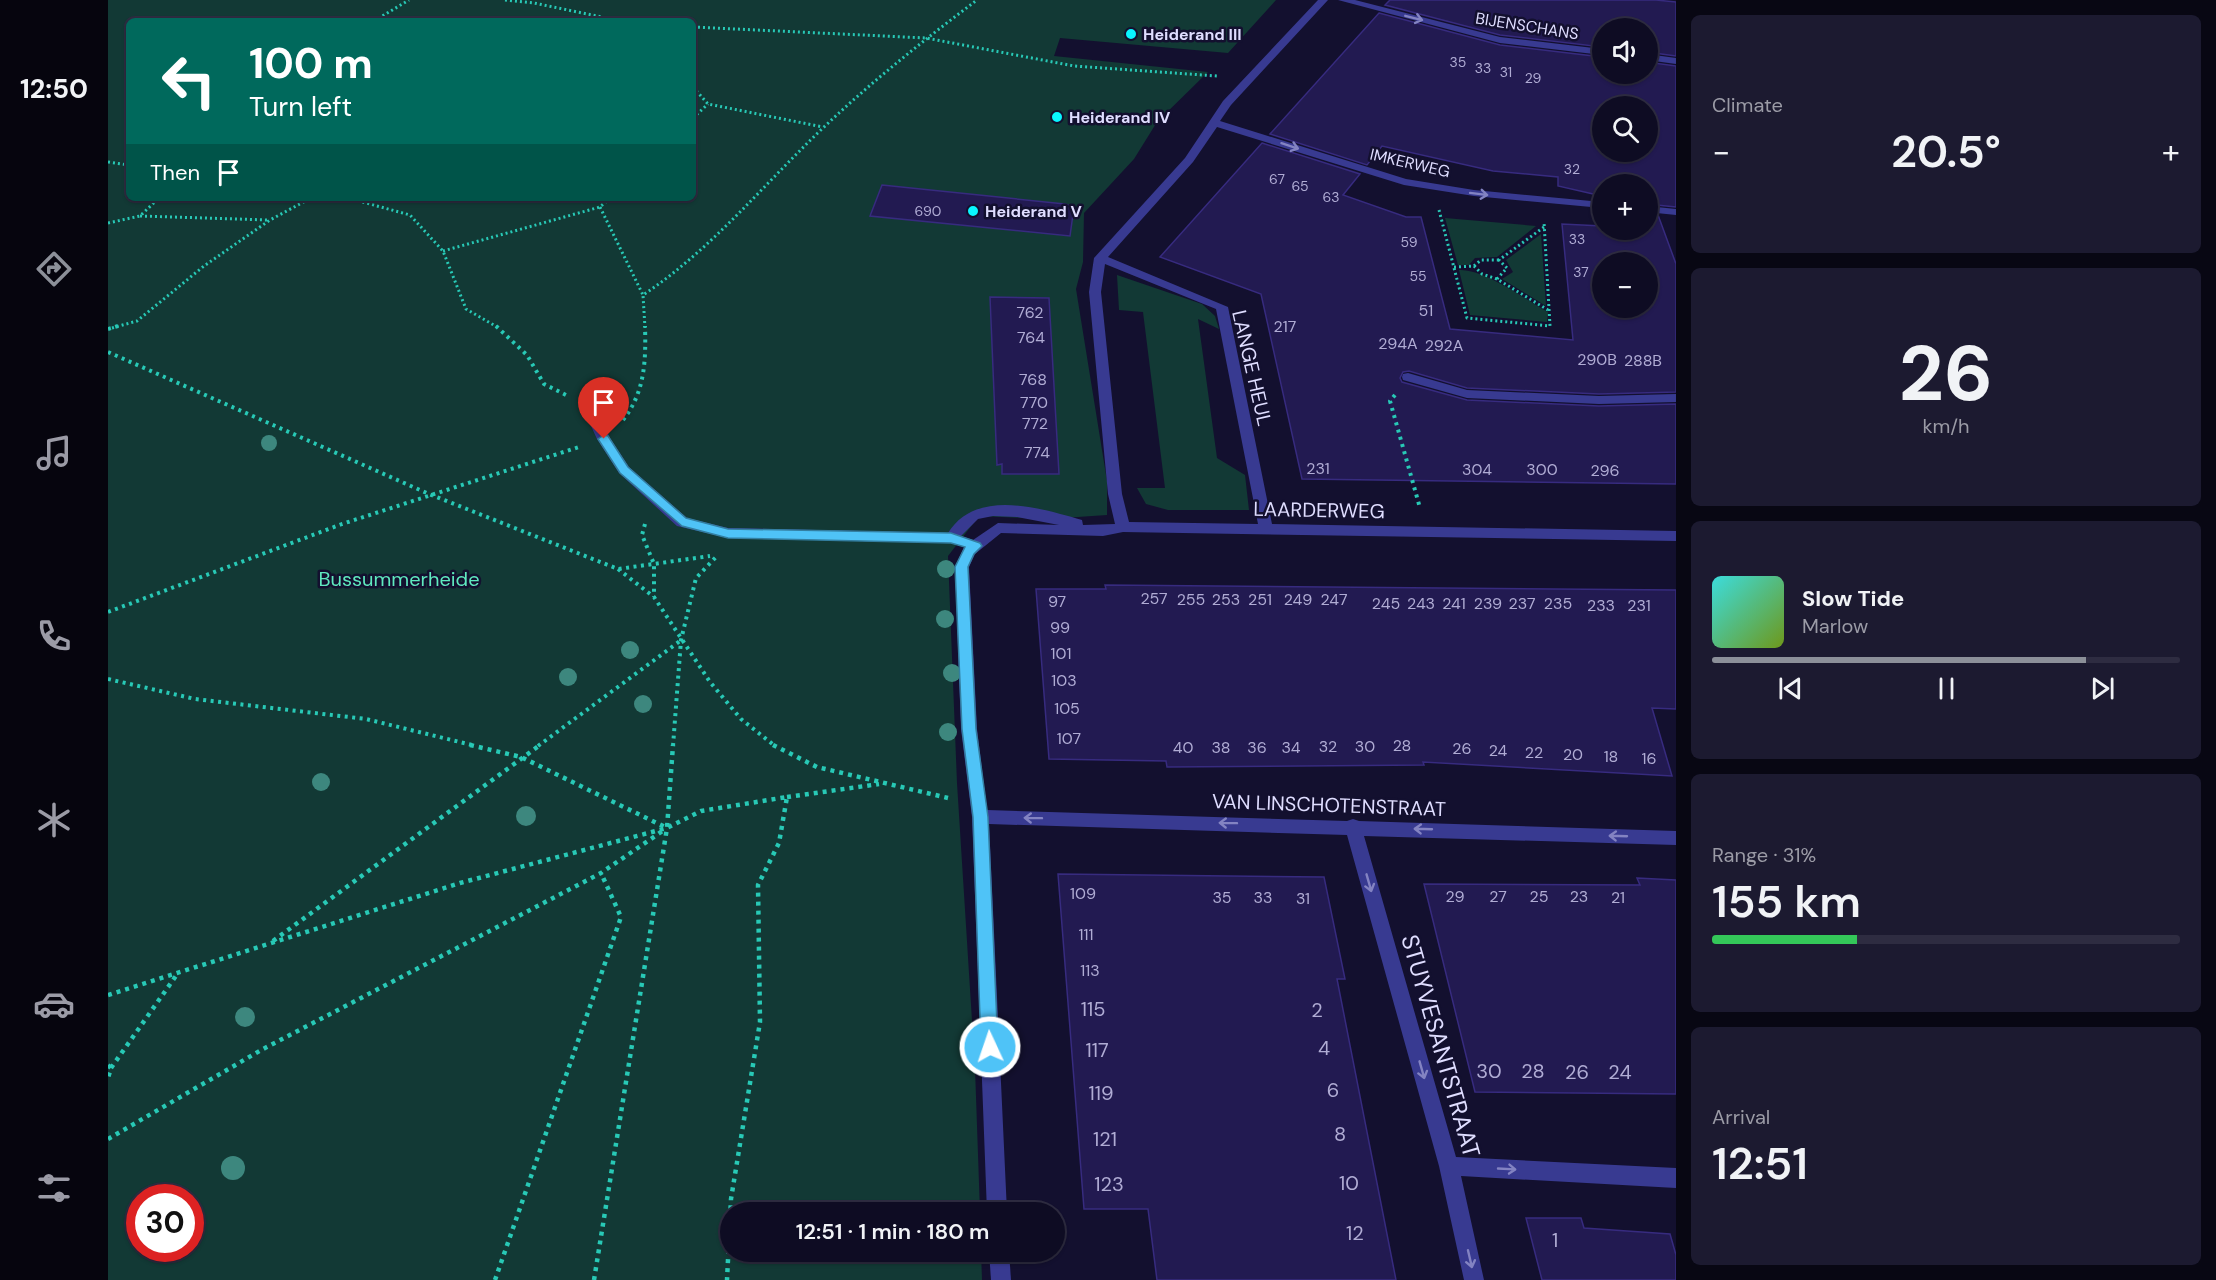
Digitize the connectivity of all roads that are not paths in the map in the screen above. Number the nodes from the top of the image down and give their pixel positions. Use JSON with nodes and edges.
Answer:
{"nodes":[{"id":1,"x":1323,"y":0,"type":"edge"},
{"id":2,"x":1343,"y":0,"type":"edge"},
{"id":3,"x":1592,"y":51,"type":"edge"},
{"id":4,"x":1658,"y":59,"type":"edge"},
{"id":5,"x":1676,"y":61,"type":"edge"},
{"id":6,"x":1216,"y":123,"type":"junction"},
{"id":7,"x":1592,"y":204,"type":"edge"},
{"id":8,"x":1658,"y":210,"type":"edge"},
{"id":9,"x":1676,"y":212,"type":"edge"},
{"id":10,"x":1100,"y":258,"type":"junction"},
{"id":11,"x":1408,"y":377,"type":"road end"},
{"id":12,"x":1676,"y":398,"type":"edge"},
{"id":13,"x":589,"y":406,"type":"road end"},
{"id":14,"x":1123,"y":527,"type":"junction"},
{"id":15,"x":1266,"y":528,"type":"junction"},
{"id":16,"x":1103,"y":531,"type":"junction"},
{"id":17,"x":1676,"y":536,"type":"edge"},
{"id":18,"x":951,"y":538,"type":"junction"},
{"id":19,"x":973,"y":549,"type":"junction"},
{"id":20,"x":980,"y":817,"type":"junction"},
{"id":21,"x":1353,"y":826,"type":"junction"},
{"id":22,"x":1676,"y":838,"type":"edge"},
{"id":23,"x":1449,"y":1166,"type":"junction"},
{"id":24,"x":1676,"y":1178,"type":"edge"},
{"id":25,"x":997,"y":1202,"type":"edge"},
{"id":26,"x":999,"y":1262,"type":"edge"},
{"id":27,"x":1000,"y":1280,"type":"edge"},
{"id":28,"x":1474,"y":1280,"type":"edge"}],
"edges":[{"from":1,"to":6,"type":"street"},
{"from":2,"to":3,"type":"street","name":"BIJENSCHANS","one_way":true},
{"from":4,"to":5,"type":"street"},
{"from":6,"to":7,"type":"street","name":"IMKERWEG","one_way":true},
{"from":6,"to":10,"type":"street"},
{"from":8,"to":9,"type":"street"},
{"from":10,"to":14,"type":"street"},
{"from":10,"to":15,"type":"street","name":"LANGE HEUL"},
{"from":11,"to":12,"type":"street"},
{"from":13,"to":18,"type":"street"},
{"from":14,"to":15,"type":"street","name":"LAARDERWEG"},
{"from":14,"to":16,"type":"street","name":"LAARDERWEG"},
{"from":15,"to":17,"type":"street","name":"LAARDERWEG"},
{"from":16,"to":18,"type":"street"},
{"from":16,"to":19,"type":"street","name":"LAARDERWEG"},
{"from":18,"to":19,"type":"street"},
{"from":19,"to":20,"type":"street"},
{"from":21,"to":20,"type":"street","name":"VAN LINSCHOTENSTRAAT","one_way":true},
{"from":20,"to":25,"type":"street"},
{"from":22,"to":21,"type":"street","name":"VAN LINSCHOTENSTRAAT","one_way":true},
{"from":21,"to":23,"type":"street","name":"STUYVESANTSTRAAT","one_way":true},
{"from":23,"to":24,"type":"street","one_way":true},
{"from":23,"to":28,"type":"street","name":"STUYVESANTSTRAAT","one_way":true},
{"from":26,"to":27,"type":"street"}]}
